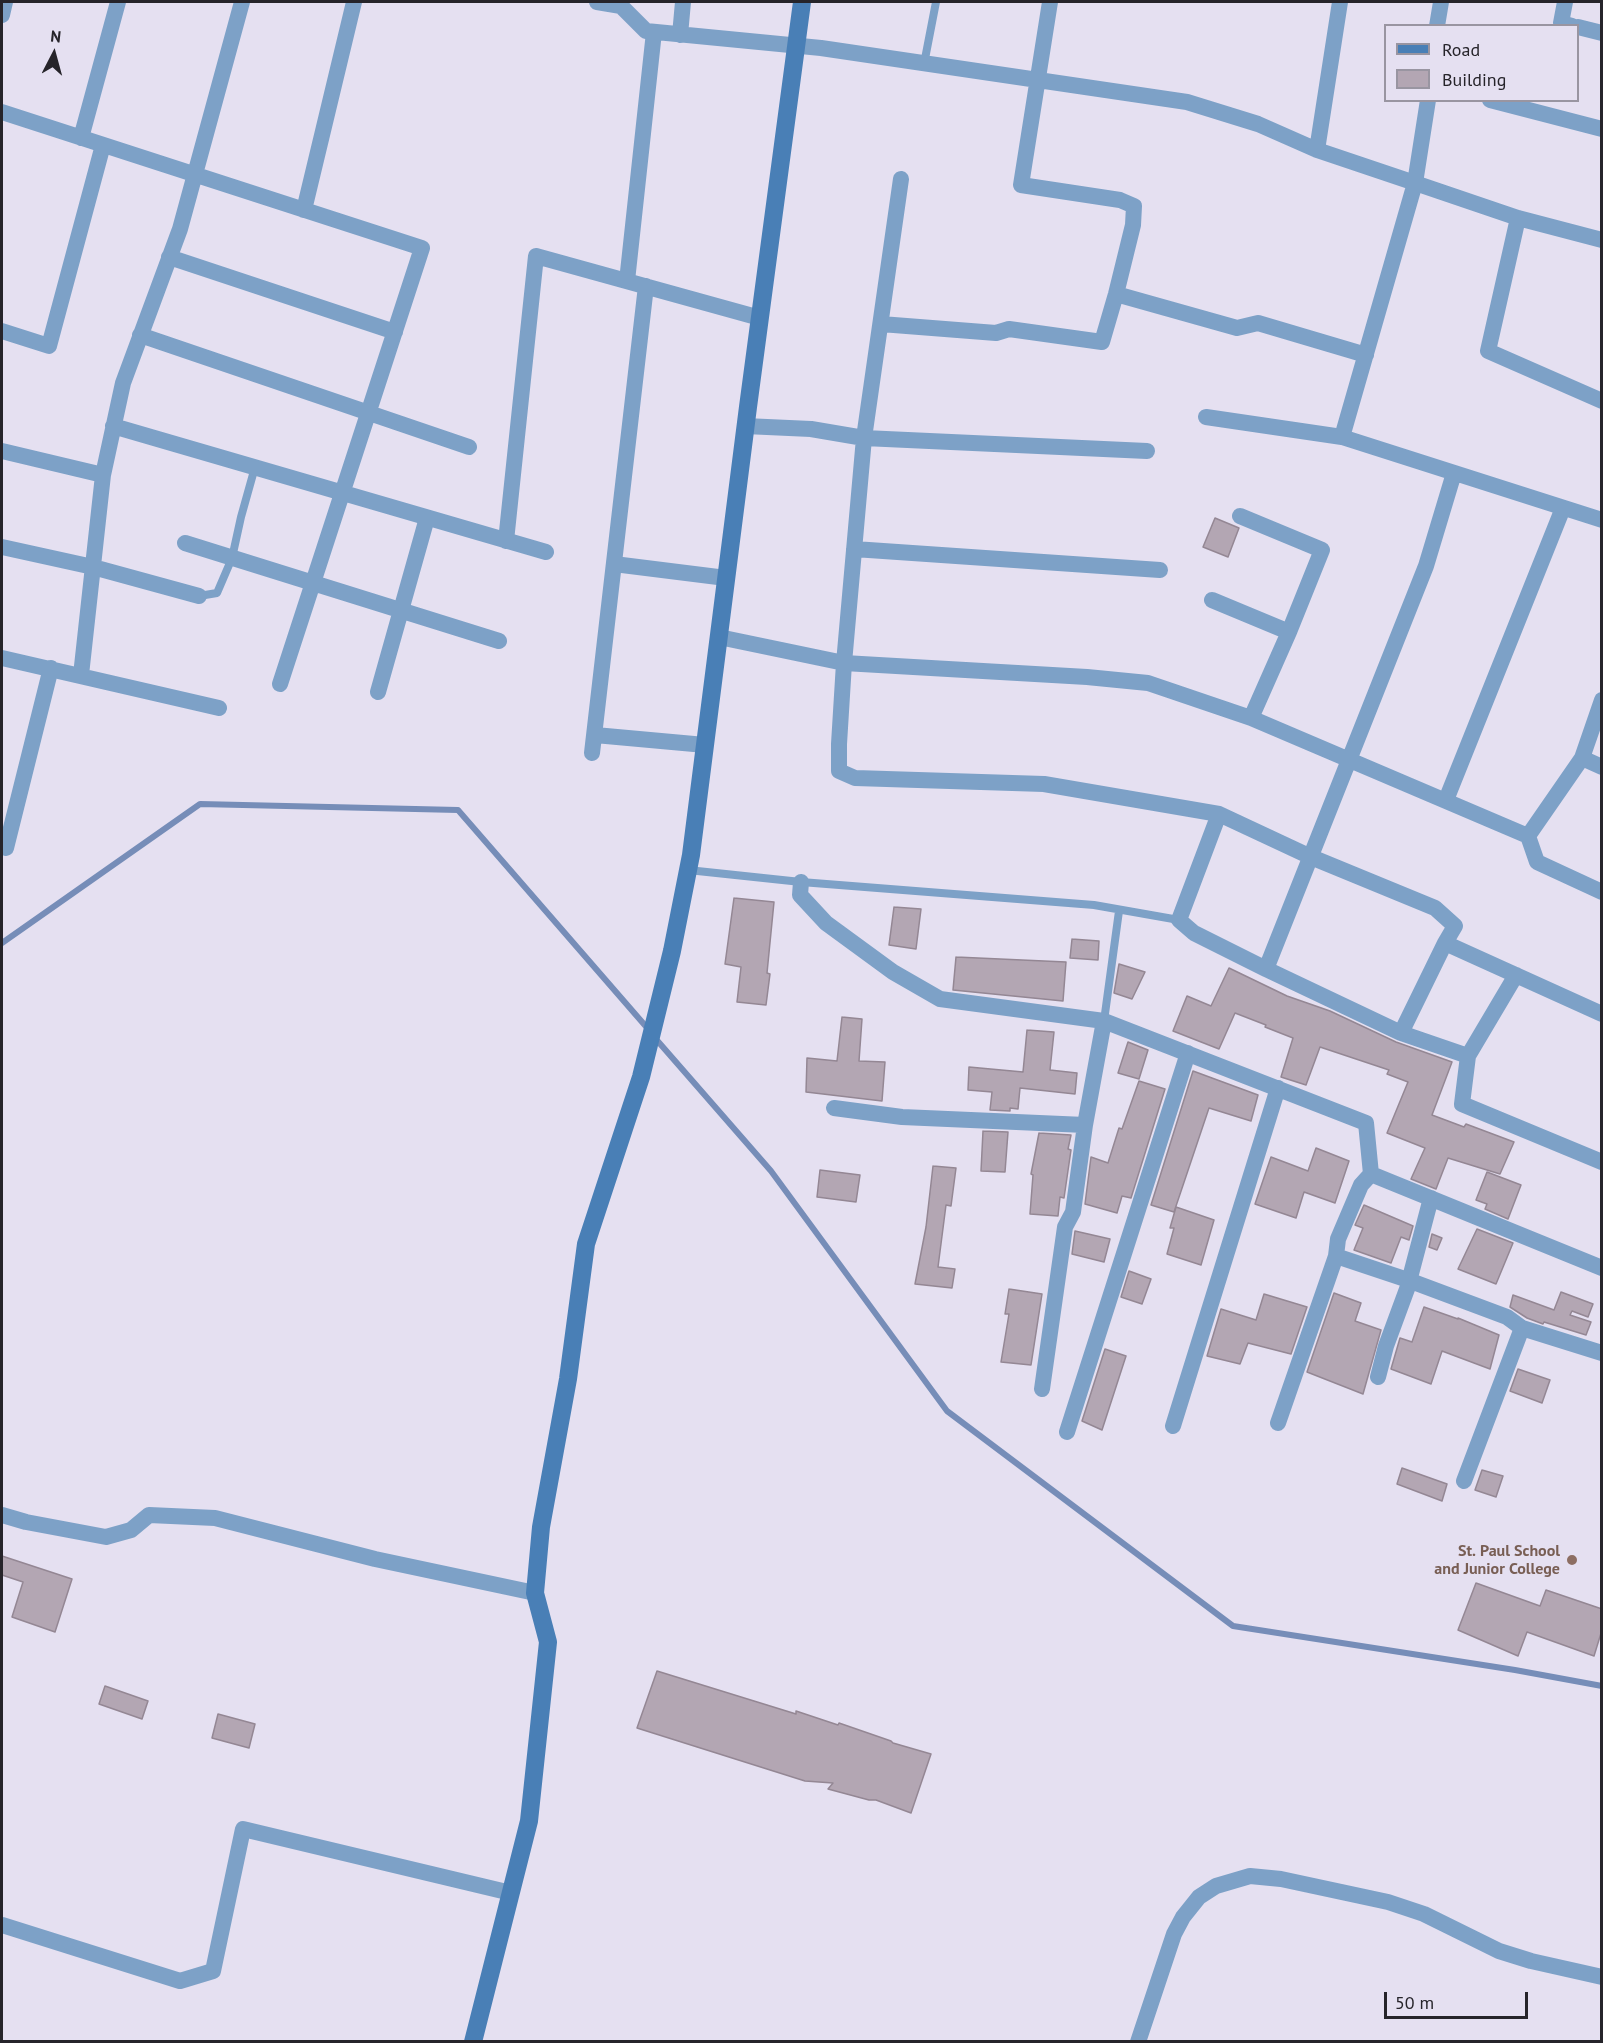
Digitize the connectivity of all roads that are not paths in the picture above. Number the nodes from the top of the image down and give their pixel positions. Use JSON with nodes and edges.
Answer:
{"nodes":[{"id":1,"x":5,"y":2,"type":"edge"},
{"id":2,"x":118,"y":2,"type":"edge"},
{"id":3,"x":242,"y":2,"type":"edge"},
{"id":4,"x":354,"y":2,"type":"edge"},
{"id":5,"x":597,"y":2,"type":"edge"},
{"id":6,"x":683,"y":2,"type":"edge"},
{"id":7,"x":802,"y":2,"type":"edge"},
{"id":8,"x":936,"y":2,"type":"edge"},
{"id":9,"x":1050,"y":2,"type":"edge"},
{"id":10,"x":1340,"y":2,"type":"edge"},
{"id":11,"x":1440,"y":2,"type":"edge"},
{"id":12,"x":1565,"y":2,"type":"edge"},
{"id":13,"x":621,"y":4,"type":"edge"},
{"id":14,"x":2,"y":15,"type":"edge"},
{"id":15,"x":1437,"y":24,"type":"edge"},
{"id":16,"x":1565,"y":24,"type":"edge"},
{"id":17,"x":1579,"y":27,"type":"edge"},
{"id":18,"x":654,"y":32,"type":"junction"},
{"id":19,"x":1602,"y":33,"type":"edge"},
{"id":20,"x":680,"y":35,"type":"junction"},
{"id":21,"x":796,"y":47,"type":"junction"},
{"id":22,"x":924,"y":64,"type":"junction"},
{"id":23,"x":1039,"y":79,"type":"junction"},
{"id":24,"x":1428,"y":102,"type":"edge"},
{"id":25,"x":1498,"y":102,"type":"edge"},
{"id":26,"x":2,"y":112,"type":"edge"},
{"id":27,"x":1602,"y":129,"type":"edge"},
{"id":28,"x":81,"y":138,"type":"junction"},
{"id":29,"x":103,"y":145,"type":"junction"},
{"id":30,"x":1317,"y":150,"type":"junction"},
{"id":31,"x":195,"y":174,"type":"junction"},
{"id":32,"x":901,"y":179,"type":"dead end"},
{"id":33,"x":1415,"y":183,"type":"junction"},
{"id":34,"x":304,"y":210,"type":"junction"},
{"id":35,"x":1518,"y":218,"type":"junction"},
{"id":36,"x":1602,"y":240,"type":"edge"},
{"id":37,"x":169,"y":257,"type":"junction"},
{"id":38,"x":627,"y":281,"type":"junction"},
{"id":39,"x":646,"y":286,"type":"junction"},
{"id":40,"x":1116,"y":294,"type":"junction"},
{"id":41,"x":760,"y":318,"type":"junction"},
{"id":42,"x":881,"y":324,"type":"junction"},
{"id":43,"x":2,"y":331,"type":"edge"},
{"id":44,"x":395,"y":332,"type":"junction"},
{"id":45,"x":140,"y":335,"type":"junction"},
{"id":46,"x":1366,"y":355,"type":"junction"},
{"id":47,"x":1602,"y":400,"type":"edge"},
{"id":48,"x":369,"y":413,"type":"junction"},
{"id":49,"x":1206,"y":417,"type":"dead end"},
{"id":50,"x":113,"y":426,"type":"junction"},
{"id":51,"x":745,"y":426,"type":"junction"},
{"id":52,"x":1342,"y":437,"type":"junction"},
{"id":53,"x":864,"y":438,"type":"junction"},
{"id":54,"x":469,"y":447,"type":"dead end"},
{"id":55,"x":2,"y":450,"type":"edge"},
{"id":56,"x":1147,"y":451,"type":"dead end"},
{"id":57,"x":255,"y":467,"type":"junction"},
{"id":58,"x":1454,"y":473,"type":"junction"},
{"id":59,"x":103,"y":475,"type":"junction"},
{"id":60,"x":342,"y":493,"type":"junction"},
{"id":61,"x":1563,"y":508,"type":"junction"},
{"id":62,"x":1240,"y":516,"type":"dead end"},
{"id":63,"x":427,"y":518,"type":"junction"},
{"id":64,"x":1602,"y":520,"type":"edge"},
{"id":65,"x":506,"y":541,"type":"junction"},
{"id":66,"x":185,"y":543,"type":"dead end"},
{"id":67,"x":2,"y":547,"type":"edge"},
{"id":68,"x":854,"y":549,"type":"junction"},
{"id":69,"x":546,"y":552,"type":"dead end"},
{"id":70,"x":232,"y":558,"type":"junction"},
{"id":71,"x":614,"y":564,"type":"junction"},
{"id":72,"x":93,"y":567,"type":"junction"},
{"id":73,"x":1160,"y":570,"type":"dead end"},
{"id":74,"x":726,"y":578,"type":"junction"},
{"id":75,"x":313,"y":583,"type":"junction"},
{"id":76,"x":199,"y":596,"type":"joint"},
{"id":77,"x":1212,"y":600,"type":"dead end"},
{"id":78,"x":401,"y":611,"type":"junction"},
{"id":79,"x":1289,"y":632,"type":"junction"},
{"id":80,"x":719,"y":637,"type":"junction"},
{"id":81,"x":499,"y":641,"type":"dead end"},
{"id":82,"x":2,"y":658,"type":"edge"},
{"id":83,"x":844,"y":663,"type":"junction"},
{"id":84,"x":51,"y":668,"type":"junction"},
{"id":85,"x":81,"y":675,"type":"junction"},
{"id":86,"x":280,"y":684,"type":"dead end"},
{"id":87,"x":378,"y":692,"type":"dead end"},
{"id":88,"x":1602,"y":700,"type":"edge"},
{"id":89,"x":219,"y":708,"type":"dead end"},
{"id":90,"x":1251,"y":718,"type":"junction"},
{"id":91,"x":595,"y":735,"type":"junction"},
{"id":92,"x":705,"y":745,"type":"junction"},
{"id":93,"x":592,"y":753,"type":"dead end"},
{"id":94,"x":1582,"y":758,"type":"junction"},
{"id":95,"x":1350,"y":759,"type":"junction"},
{"id":96,"x":1602,"y":767,"type":"edge"},
{"id":97,"x":1446,"y":800,"type":"junction"},
{"id":98,"x":1219,"y":814,"type":"junction"},
{"id":99,"x":1528,"y":836,"type":"junction"},
{"id":100,"x":6,"y":848,"type":"dead end"},
{"id":101,"x":1311,"y":857,"type":"junction"},
{"id":102,"x":688,"y":870,"type":"junction"},
{"id":103,"x":801,"y":882,"type":"junction"},
{"id":104,"x":1602,"y":892,"type":"edge"},
{"id":105,"x":1119,"y":911,"type":"junction"},
{"id":106,"x":1179,"y":920,"type":"junction"},
{"id":107,"x":1445,"y":943,"type":"junction"},
{"id":108,"x":1266,"y":969,"type":"junction"},
{"id":109,"x":1516,"y":975,"type":"junction"},
{"id":110,"x":1602,"y":1014,"type":"edge"},
{"id":111,"x":1104,"y":1021,"type":"junction"},
{"id":112,"x":1401,"y":1033,"type":"junction"},
{"id":113,"x":1188,"y":1053,"type":"junction"},
{"id":114,"x":1468,"y":1056,"type":"junction"},
{"id":115,"x":1278,"y":1088,"type":"junction"},
{"id":116,"x":834,"y":1108,"type":"dead end"},
{"id":117,"x":1085,"y":1125,"type":"junction"},
{"id":118,"x":1602,"y":1162,"type":"edge"},
{"id":119,"x":1371,"y":1174,"type":"junction"},
{"id":120,"x":1431,"y":1198,"type":"junction"},
{"id":121,"x":1336,"y":1256,"type":"junction"},
{"id":122,"x":1602,"y":1268,"type":"edge"},
{"id":123,"x":1408,"y":1280,"type":"junction"},
{"id":124,"x":1522,"y":1328,"type":"junction"},
{"id":125,"x":1602,"y":1353,"type":"edge"},
{"id":126,"x":1378,"y":1377,"type":"dead end"},
{"id":127,"x":1042,"y":1389,"type":"dead end"},
{"id":128,"x":1278,"y":1423,"type":"dead end"},
{"id":129,"x":1173,"y":1426,"type":"dead end"},
{"id":130,"x":1067,"y":1431,"type":"dead end"},
{"id":131,"x":1464,"y":1481,"type":"dead end"},
{"id":132,"x":2,"y":1515,"type":"edge"},
{"id":133,"x":535,"y":1593,"type":"junction"},
{"id":134,"x":512,"y":1893,"type":"junction"},
{"id":135,"x":2,"y":1925,"type":"edge"},
{"id":136,"x":1602,"y":1977,"type":"edge"},
{"id":137,"x":473,"y":2042,"type":"edge"},
{"id":138,"x":1138,"y":2042,"type":"edge"}],
"edges":[{"from":1,"to":14,"type":"street"},
{"from":2,"to":28,"type":"street"},
{"from":3,"to":31,"type":"street"},
{"from":4,"to":34,"type":"street"},
{"from":5,"to":13,"type":"street"},
{"from":6,"to":20,"type":"street"},
{"from":7,"to":21,"type":"street"},
{"from":8,"to":22,"type":"lane"},
{"from":9,"to":23,"type":"street"},
{"from":10,"to":30,"type":"street"},
{"from":11,"to":15,"type":"street"},
{"from":12,"to":16,"type":"street"},
{"from":13,"to":18,"type":"street"},
{"from":17,"to":19,"type":"street"},
{"from":18,"to":20,"type":"street"},
{"from":18,"to":38,"type":"street"},
{"from":20,"to":21,"type":"street"},
{"from":21,"to":22,"type":"street"},
{"from":21,"to":41,"type":"street"},
{"from":22,"to":23,"type":"street"},
{"from":23,"to":30,"type":"street"},
{"from":23,"to":40,"type":"street"},
{"from":24,"to":33,"type":"street"},
{"from":25,"to":27,"type":"street"},
{"from":26,"to":28,"type":"street"},
{"from":28,"to":29,"type":"street"},
{"from":29,"to":31,"type":"street"},
{"from":29,"to":43,"type":"street"},
{"from":30,"to":33,"type":"street"},
{"from":31,"to":34,"type":"street"},
{"from":31,"to":37,"type":"street"},
{"from":32,"to":42,"type":"street"},
{"from":33,"to":35,"type":"street"},
{"from":33,"to":46,"type":"street"},
{"from":34,"to":44,"type":"street"},
{"from":35,"to":36,"type":"street"},
{"from":35,"to":47,"type":"street"},
{"from":37,"to":44,"type":"street"},
{"from":37,"to":45,"type":"street"},
{"from":38,"to":39,"type":"street"},
{"from":38,"to":65,"type":"street"},
{"from":39,"to":41,"type":"street"},
{"from":39,"to":71,"type":"street"},
{"from":40,"to":42,"type":"street"},
{"from":40,"to":46,"type":"street"},
{"from":41,"to":51,"type":"street"},
{"from":42,"to":53,"type":"street"},
{"from":44,"to":48,"type":"street"},
{"from":45,"to":48,"type":"street"},
{"from":45,"to":50,"type":"street"},
{"from":46,"to":52,"type":"street"},
{"from":48,"to":54,"type":"street"},
{"from":48,"to":60,"type":"street"},
{"from":49,"to":52,"type":"street"},
{"from":50,"to":57,"type":"street"},
{"from":50,"to":59,"type":"street"},
{"from":51,"to":53,"type":"street"},
{"from":51,"to":74,"type":"street"},
{"from":52,"to":58,"type":"street"},
{"from":53,"to":56,"type":"street"},
{"from":53,"to":68,"type":"street"},
{"from":55,"to":59,"type":"street"},
{"from":57,"to":60,"type":"street"},
{"from":57,"to":70,"type":"lane"},
{"from":58,"to":61,"type":"street"},
{"from":58,"to":95,"type":"street"},
{"from":59,"to":72,"type":"street"},
{"from":60,"to":63,"type":"street"},
{"from":60,"to":75,"type":"street"},
{"from":61,"to":64,"type":"street"},
{"from":61,"to":97,"type":"street"},
{"from":62,"to":79,"type":"street"},
{"from":63,"to":65,"type":"street"},
{"from":63,"to":78,"type":"street"},
{"from":65,"to":69,"type":"street"},
{"from":66,"to":70,"type":"street"},
{"from":67,"to":72,"type":"street"},
{"from":68,"to":73,"type":"street"},
{"from":68,"to":83,"type":"street"},
{"from":70,"to":75,"type":"street"},
{"from":70,"to":76,"type":"lane"},
{"from":71,"to":74,"type":"street"},
{"from":71,"to":91,"type":"street"},
{"from":72,"to":76,"type":"street"},
{"from":72,"to":85,"type":"street"},
{"from":74,"to":80,"type":"street"},
{"from":75,"to":78,"type":"street"},
{"from":75,"to":86,"type":"street"},
{"from":77,"to":79,"type":"street"},
{"from":78,"to":81,"type":"street"},
{"from":78,"to":87,"type":"street"},
{"from":79,"to":90,"type":"street"},
{"from":80,"to":83,"type":"street"},
{"from":80,"to":92,"type":"street"},
{"from":82,"to":84,"type":"street"},
{"from":83,"to":90,"type":"street"},
{"from":83,"to":98,"type":"street"},
{"from":84,"to":85,"type":"street"},
{"from":84,"to":100,"type":"street"},
{"from":85,"to":89,"type":"street"},
{"from":88,"to":94,"type":"street"},
{"from":90,"to":95,"type":"street"},
{"from":91,"to":92,"type":"street"},
{"from":91,"to":93,"type":"street"},
{"from":92,"to":102,"type":"street"},
{"from":94,"to":96,"type":"street"},
{"from":94,"to":99,"type":"street"},
{"from":95,"to":97,"type":"street"},
{"from":95,"to":101,"type":"street"},
{"from":97,"to":99,"type":"street"},
{"from":98,"to":101,"type":"street"},
{"from":98,"to":106,"type":"street"},
{"from":99,"to":104,"type":"street"},
{"from":101,"to":107,"type":"street"},
{"from":101,"to":108,"type":"street"},
{"from":102,"to":103,"type":"lane"},
{"from":102,"to":133,"type":"street"},
{"from":103,"to":105,"type":"lane"},
{"from":103,"to":111,"type":"street"},
{"from":105,"to":106,"type":"lane"},
{"from":105,"to":111,"type":"lane"},
{"from":106,"to":108,"type":"street"},
{"from":107,"to":109,"type":"street"},
{"from":107,"to":112,"type":"street"},
{"from":108,"to":112,"type":"street"},
{"from":109,"to":110,"type":"street"},
{"from":109,"to":114,"type":"street"},
{"from":111,"to":113,"type":"street"},
{"from":111,"to":117,"type":"street"},
{"from":112,"to":114,"type":"street"},
{"from":113,"to":115,"type":"street"},
{"from":113,"to":130,"type":"street"},
{"from":114,"to":118,"type":"street"},
{"from":115,"to":119,"type":"street"},
{"from":115,"to":129,"type":"street"},
{"from":116,"to":117,"type":"street"},
{"from":117,"to":127,"type":"street"},
{"from":119,"to":120,"type":"street"},
{"from":119,"to":121,"type":"street"},
{"from":120,"to":122,"type":"street"},
{"from":120,"to":123,"type":"street"},
{"from":121,"to":123,"type":"street"},
{"from":121,"to":128,"type":"street"},
{"from":123,"to":124,"type":"street"},
{"from":123,"to":126,"type":"street"},
{"from":124,"to":125,"type":"street"},
{"from":124,"to":131,"type":"street"},
{"from":132,"to":133,"type":"street"},
{"from":133,"to":134,"type":"street"},
{"from":134,"to":135,"type":"street"},
{"from":134,"to":137,"type":"street"},
{"from":136,"to":138,"type":"street"}]}
